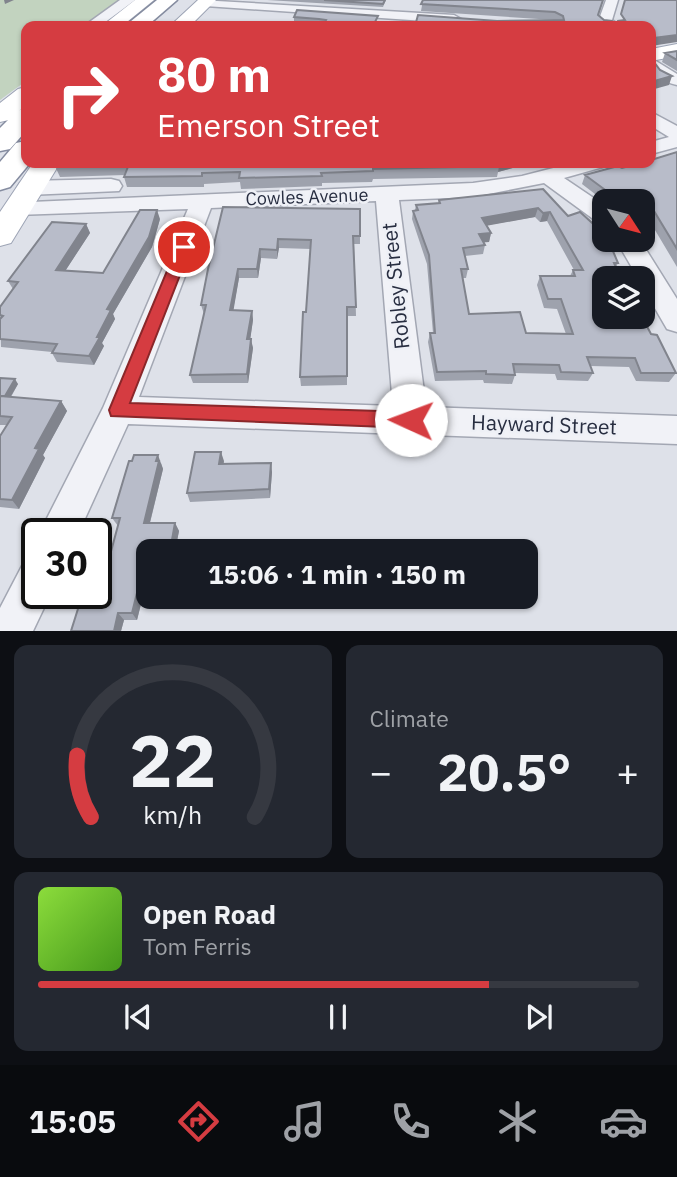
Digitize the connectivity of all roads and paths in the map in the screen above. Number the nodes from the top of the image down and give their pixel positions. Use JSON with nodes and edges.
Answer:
{"nodes":[{"id":1,"x":129,"y":0,"type":"edge"},
{"id":2,"x":146,"y":0,"type":"edge"},
{"id":3,"x":168,"y":0,"type":"edge"},
{"id":4,"x":405,"y":0,"type":"edge"},
{"id":5,"x":612,"y":0,"type":"edge"},
{"id":6,"x":235,"y":2,"type":"edge"},
{"id":7,"x":199,"y":3,"type":"edge"},
{"id":8,"x":255,"y":6,"type":"edge"},
{"id":9,"x":99,"y":21,"type":"edge"},
{"id":10,"x":118,"y":21,"type":"edge"},
{"id":11,"x":141,"y":21,"type":"edge"},
{"id":12,"x":165,"y":21,"type":"edge"},
{"id":13,"x":183,"y":21,"type":"edge"},
{"id":14,"x":398,"y":21,"type":"edge"},
{"id":15,"x":474,"y":21,"type":"edge"},
{"id":16,"x":605,"y":21,"type":"edge"},
{"id":17,"x":662,"y":57,"type":"edge"},
{"id":18,"x":677,"y":80,"type":"edge"},
{"id":19,"x":12,"y":116,"type":"edge"},
{"id":20,"x":656,"y":121,"type":"edge"},
{"id":21,"x":677,"y":134,"type":"edge"},
{"id":22,"x":677,"y":141,"type":"edge"},
{"id":23,"x":0,"y":143,"type":"edge"},
{"id":24,"x":656,"y":147,"type":"edge"},
{"id":25,"x":21,"y":167,"type":"edge"},
{"id":26,"x":40,"y":168,"type":"edge"},
{"id":27,"x":523,"y":168,"type":"edge"},
{"id":28,"x":578,"y":168,"type":"edge"},
{"id":29,"x":541,"y":178,"type":"junction"},
{"id":30,"x":111,"y":186,"type":"dead end"},
{"id":31,"x":14,"y":192,"type":"edge"},
{"id":32,"x":387,"y":195,"type":"junction"},
{"id":33,"x":203,"y":201,"type":"junction"},
{"id":34,"x":592,"y":209,"type":"edge"},
{"id":35,"x":0,"y":236,"type":"edge"},
{"id":36,"x":635,"y":252,"type":"edge"},
{"id":37,"x":677,"y":322,"type":"edge"},
{"id":38,"x":118,"y":410,"type":"junction"},
{"id":39,"x":411,"y":420,"type":"junction"},
{"id":40,"x":677,"y":430,"type":"edge"},
{"id":41,"x":66,"y":518,"type":"edge"},
{"id":42,"x":22,"y":609,"type":"edge"},
{"id":43,"x":11,"y":631,"type":"edge"}],
"edges":[{"from":1,"to":9,"type":"street"},
{"from":2,"to":10,"type":"main road"},
{"from":3,"to":11,"type":"highway"},
{"from":4,"to":14,"type":"street"},
{"from":5,"to":16,"type":"street"},
{"from":6,"to":7,"type":"street"},
{"from":6,"to":8,"type":"street"},
{"from":7,"to":8,"type":"street"},
{"from":7,"to":12,"type":"highway"},
{"from":7,"to":13,"type":"main road"},
{"from":8,"to":14,"type":"street"},
{"from":14,"to":15,"type":"street"},
{"from":17,"to":18,"type":"street"},
{"from":19,"to":23,"type":"highway"},
{"from":20,"to":21,"type":"street"},
{"from":22,"to":24,"type":"street"},
{"from":25,"to":31,"type":"highway"},
{"from":26,"to":31,"type":"main road"},
{"from":27,"to":29,"type":"street"},
{"from":28,"to":29,"type":"street","name":"Cowles Avenue"},
{"from":29,"to":32,"type":"street","name":"Cowles Avenue"},
{"from":29,"to":34,"type":"street"},
{"from":30,"to":31,"type":"street"},
{"from":31,"to":33,"type":"street","name":"Cowles Avenue"},
{"from":31,"to":35,"type":"main road"},
{"from":32,"to":33,"type":"street","name":"Cowles Avenue"},
{"from":32,"to":39,"type":"street","name":"Robley Street"},
{"from":33,"to":38,"type":"street"},
{"from":36,"to":37,"type":"street"},
{"from":38,"to":39,"type":"street","name":"Hayward Street"},
{"from":38,"to":41,"type":"street"},
{"from":39,"to":40,"type":"street","name":"Hayward Street"},
{"from":42,"to":43,"type":"street"}]}
